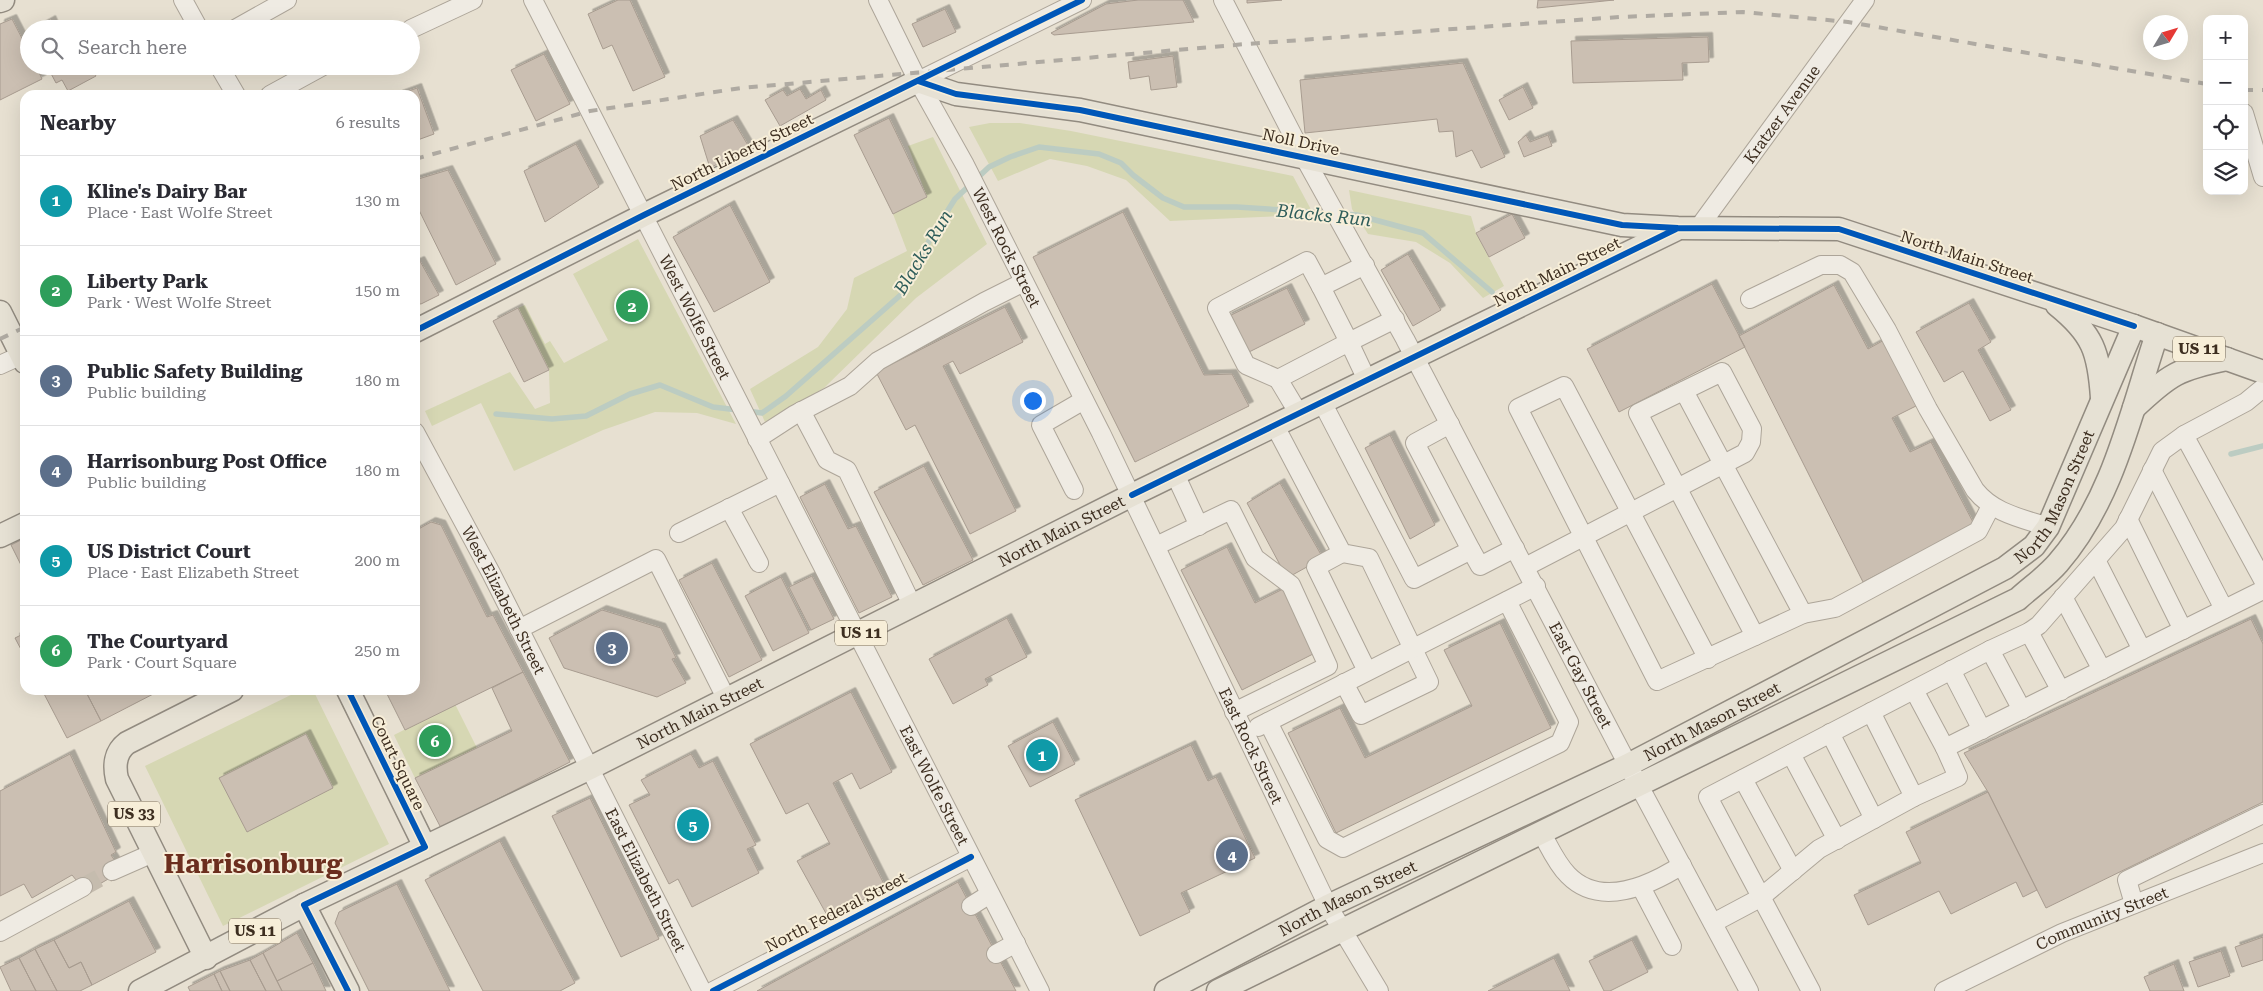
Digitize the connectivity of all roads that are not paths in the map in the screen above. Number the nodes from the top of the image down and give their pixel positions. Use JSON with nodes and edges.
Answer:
{"nodes":[{"id":1,"x":183,"y":0,"type":"edge"},
{"id":2,"x":288,"y":0,"type":"edge"},
{"id":3,"x":473,"y":0,"type":"edge"},
{"id":4,"x":533,"y":0,"type":"edge"},
{"id":5,"x":878,"y":0,"type":"edge"},
{"id":6,"x":1082,"y":0,"type":"edge"},
{"id":7,"x":1223,"y":0,"type":"edge"},
{"id":8,"x":1865,"y":0,"type":"edge"},
{"id":9,"x":194,"y":20,"type":"edge"},
{"id":10,"x":251,"y":20,"type":"edge"},
{"id":11,"x":420,"y":25,"type":"edge"},
{"id":12,"x":224,"y":75,"type":"edge"},
{"id":13,"x":307,"y":75,"type":"edge"},
{"id":14,"x":918,"y":81,"type":"junction"},
{"id":15,"x":233,"y":90,"type":"edge"},
{"id":16,"x":279,"y":90,"type":"edge"},
{"id":17,"x":2248,"y":126,"type":"edge"},
{"id":18,"x":1304,"y":157,"type":"junction"},
{"id":19,"x":2263,"y":177,"type":"edge"},
{"id":20,"x":644,"y":215,"type":"junction"},
{"id":21,"x":1689,"y":227,"type":"junction"},
{"id":22,"x":1365,"y":265,"type":"junction"},
{"id":23,"x":1024,"y":282,"type":"junction"},
{"id":24,"x":1321,"y":287,"type":"junction"},
{"id":25,"x":2048,"y":298,"type":"junction"},
{"id":26,"x":1750,"y":299,"type":"dead end"},
{"id":27,"x":0,"y":312,"type":"edge"},
{"id":28,"x":1395,"y":319,"type":"junction"},
{"id":29,"x":2134,"y":326,"type":"junction"},
{"id":30,"x":420,"y":328,"type":"edge"},
{"id":31,"x":2157,"y":334,"type":"junction"},
{"id":32,"x":1349,"y":342,"type":"junction"},
{"id":33,"x":20,"y":352,"type":"edge"},
{"id":34,"x":1415,"y":357,"type":"junction"},
{"id":35,"x":20,"y":359,"type":"edge"},
{"id":36,"x":2227,"y":359,"type":"junction"},
{"id":37,"x":0,"y":365,"type":"edge"},
{"id":38,"x":2263,"y":372,"type":"edge"},
{"id":39,"x":1278,"y":379,"type":"junction"},
{"id":40,"x":1367,"y":380,"type":"junction"},
{"id":41,"x":2263,"y":388,"type":"edge"},
{"id":42,"x":1684,"y":391,"type":"junction"},
{"id":43,"x":1084,"y":400,"type":"junction"},
{"id":44,"x":2102,"y":400,"type":"junction"},
{"id":45,"x":1322,"y":402,"type":"junction"},
{"id":46,"x":802,"y":411,"type":"junction"},
{"id":47,"x":2132,"y":411,"type":"junction"},
{"id":48,"x":1299,"y":414,"type":"junction"},
{"id":49,"x":1450,"y":424,"type":"junction"},
{"id":50,"x":1275,"y":426,"type":"junction"},
{"id":51,"x":2184,"y":435,"type":"junction"},
{"id":52,"x":757,"y":438,"type":"junction"},
{"id":53,"x":420,"y":441,"type":"edge"},
{"id":54,"x":1724,"y":464,"type":"junction"},
{"id":55,"x":2152,"y":470,"type":"junction"},
{"id":56,"x":1175,"y":474,"type":"junction"},
{"id":57,"x":780,"y":483,"type":"junction"},
{"id":58,"x":1678,"y":488,"type":"junction"},
{"id":59,"x":1074,"y":490,"type":"dead end"},
{"id":60,"x":1132,"y":496,"type":"junction"},
{"id":61,"x":1991,"y":506,"type":"junction"},
{"id":62,"x":729,"y":508,"type":"junction"},
{"id":63,"x":1631,"y":512,"type":"junction"},
{"id":64,"x":2128,"y":519,"type":"junction"},
{"id":65,"x":20,"y":526,"type":"edge"},
{"id":66,"x":1200,"y":526,"type":"junction"},
{"id":67,"x":2048,"y":527,"type":"junction"},
{"id":68,"x":680,"y":533,"type":"dead end"},
{"id":69,"x":0,"y":536,"type":"edge"},
{"id":70,"x":1585,"y":537,"type":"junction"},
{"id":71,"x":1156,"y":546,"type":"junction"},
{"id":72,"x":1515,"y":548,"type":"junction"},
{"id":73,"x":1471,"y":550,"type":"junction"},
{"id":74,"x":1342,"y":553,"type":"junction"},
{"id":75,"x":2096,"y":560,"type":"junction"},
{"id":76,"x":759,"y":563,"type":"dead end"},
{"id":77,"x":1525,"y":567,"type":"junction"},
{"id":78,"x":2263,"y":580,"type":"edge"},
{"id":79,"x":1536,"y":586,"type":"junction"},
{"id":80,"x":2263,"y":590,"type":"edge"},
{"id":81,"x":2064,"y":597,"type":"junction"},
{"id":82,"x":1507,"y":600,"type":"junction"},
{"id":83,"x":913,"y":607,"type":"junction"},
{"id":84,"x":2224,"y":609,"type":"junction"},
{"id":85,"x":1803,"y":614,"type":"junction"},
{"id":86,"x":519,"y":629,"type":"junction"},
{"id":87,"x":2183,"y":630,"type":"junction"},
{"id":88,"x":2030,"y":632,"type":"junction"},
{"id":89,"x":856,"y":635,"type":"junction"},
{"id":90,"x":1755,"y":636,"type":"junction"},
{"id":91,"x":1413,"y":648,"type":"junction"},
{"id":92,"x":1990,"y":650,"type":"junction"},
{"id":93,"x":2142,"y":650,"type":"junction"},
{"id":94,"x":1708,"y":659,"type":"junction"},
{"id":95,"x":1951,"y":670,"type":"junction"},
{"id":96,"x":2102,"y":670,"type":"junction"},
{"id":97,"x":1367,"y":671,"type":"junction"},
{"id":98,"x":1344,"y":683,"type":"junction"},
{"id":99,"x":1914,"y":690,"type":"junction"},
{"id":100,"x":2061,"y":691,"type":"junction"},
{"id":101,"x":210,"y":695,"type":"edge"},
{"id":102,"x":350,"y":695,"type":"edge"},
{"id":103,"x":196,"y":698,"type":"edge"},
{"id":104,"x":727,"y":700,"type":"junction"},
{"id":105,"x":2022,"y":710,"type":"junction"},
{"id":106,"x":1234,"y":712,"type":"junction"},
{"id":107,"x":1871,"y":712,"type":"junction"},
{"id":108,"x":1268,"y":722,"type":"junction"},
{"id":109,"x":1982,"y":730,"type":"junction"},
{"id":110,"x":1245,"y":733,"type":"junction"},
{"id":111,"x":1830,"y":734,"type":"junction"},
{"id":112,"x":1945,"y":748,"type":"junction"},
{"id":113,"x":1791,"y":754,"type":"junction"},
{"id":114,"x":590,"y":768,"type":"junction"},
{"id":115,"x":1633,"y":774,"type":"junction"},
{"id":116,"x":1743,"y":779,"type":"junction"},
{"id":117,"x":1914,"y":797,"type":"junction"},
{"id":118,"x":2263,"y":814,"type":"edge"},
{"id":119,"x":1874,"y":819,"type":"junction"},
{"id":120,"x":1541,"y":832,"type":"junction"},
{"id":121,"x":1837,"y":840,"type":"junction"},
{"id":122,"x":425,"y":847,"type":"junction"},
{"id":123,"x":153,"y":853,"type":"junction"},
{"id":124,"x":2263,"y":853,"type":"edge"},
{"id":125,"x":971,"y":857,"type":"junction"},
{"id":126,"x":1682,"y":865,"type":"junction"},
{"id":127,"x":112,"y":871,"type":"tunnel mouth"},
{"id":128,"x":1792,"y":871,"type":"junction"},
{"id":129,"x":83,"y":887,"type":"tunnel mouth"},
{"id":130,"x":1641,"y":887,"type":"junction"},
{"id":131,"x":990,"y":894,"type":"junction"},
{"id":132,"x":1760,"y":898,"type":"junction"},
{"id":133,"x":2134,"y":904,"type":"junction"},
{"id":134,"x":304,"y":905,"type":"junction"},
{"id":135,"x":971,"y":906,"type":"dead end"},
{"id":136,"x":1328,"y":906,"type":"junction"},
{"id":137,"x":1713,"y":923,"type":"junction"},
{"id":138,"x":1342,"y":930,"type":"junction"},
{"id":139,"x":0,"y":932,"type":"edge"},
{"id":140,"x":1016,"y":943,"type":"junction"},
{"id":141,"x":1672,"y":946,"type":"dead end"},
{"id":142,"x":996,"y":954,"type":"dead end"},
{"id":143,"x":206,"y":958,"type":"junction"},
{"id":144,"x":718,"y":988,"type":"edge"},
{"id":145,"x":140,"y":991,"type":"edge"},
{"id":146,"x":348,"y":991,"type":"edge"},
{"id":147,"x":702,"y":991,"type":"edge"},
{"id":148,"x":1040,"y":991,"type":"edge"},
{"id":149,"x":1166,"y":991,"type":"edge"},
{"id":150,"x":1218,"y":991,"type":"edge"},
{"id":151,"x":1379,"y":991,"type":"edge"},
{"id":152,"x":1749,"y":991,"type":"edge"},
{"id":153,"x":1810,"y":991,"type":"edge"},
{"id":154,"x":1944,"y":991,"type":"edge"}],
"edges":[{"from":1,"to":9,"type":"street"},
{"from":2,"to":10,"type":"street"},
{"from":3,"to":11,"type":"street"},
{"from":4,"to":20,"type":"street","name":"West Wolfe Street"},
{"from":5,"to":14,"type":"street","name":"West Rock Street"},
{"from":6,"to":14,"type":"street","name":"North Liberty Street"},
{"from":7,"to":18,"type":"street","name":"East Gay Street"},
{"from":8,"to":21,"type":"street","name":"Kratzer Avenue"},
{"from":12,"to":15,"type":"street"},
{"from":13,"to":16,"type":"street"},
{"from":14,"to":18,"type":"main road","name":"Noll Drive","number":"US 11"},
{"from":14,"to":20,"type":"main road","name":"North Liberty Street"},
{"from":14,"to":23,"type":"street","name":"West Rock Street"},
{"from":17,"to":19,"type":"street"},
{"from":18,"to":21,"type":"main road","name":"Noll Drive","number":"US 11"},
{"from":18,"to":22,"type":"street","name":"East Gay Street"},
{"from":20,"to":30,"type":"main road","name":"North Liberty Street"},
{"from":20,"to":52,"type":"street","name":"West Wolfe Street"},
{"from":21,"to":25,"type":"main road","name":"North Main Street","number":"US 11"},
{"from":21,"to":34,"type":"main road","name":"North Main Street","number":"US 11"},
{"from":22,"to":24,"type":"street"},
{"from":22,"to":28,"type":"street","name":"East Gay Street"},
{"from":23,"to":43,"type":"street","name":"West Rock Street"},
{"from":23,"to":46,"type":"street"},
{"from":24,"to":32,"type":"street"},
{"from":24,"to":39,"type":"street"},
{"from":25,"to":29,"type":"main road","name":"North Main Street","number":"US 11"},
{"from":25,"to":44,"type":"main road"},
{"from":26,"to":61,"type":"street"},
{"from":27,"to":33,"type":"main road"},
{"from":28,"to":32,"type":"street"},
{"from":28,"to":34,"type":"street","name":"East Gay Street"},
{"from":29,"to":31,"type":"main road","name":"North Main Street","number":"US 11"},
{"from":29,"to":44,"type":"main road","name":"North Mason Street"},
{"from":31,"to":36,"type":"main road","name":"North Main Street","number":"US 11"},
{"from":31,"to":47,"type":"main road","name":"North Mason Street"},
{"from":32,"to":39,"type":"street"},
{"from":32,"to":40,"type":"street"},
{"from":34,"to":40,"type":"main road","name":"North Main Street","number":"US 11"},
{"from":34,"to":49,"type":"street","name":"East Gay Street"},
{"from":35,"to":37,"type":"street"},
{"from":36,"to":38,"type":"main road","name":"North Main Street","number":"US 11"},
{"from":36,"to":47,"type":"main road"},
{"from":39,"to":48,"type":"street"},
{"from":40,"to":45,"type":"main road","name":"North Main Street","number":"US 11"},
{"from":41,"to":51,"type":"street"},
{"from":42,"to":54,"type":"street"},
{"from":42,"to":54,"type":"street"},
{"from":42,"to":58,"type":"street"},
{"from":43,"to":59,"type":"street"},
{"from":43,"to":60,"type":"street","name":"West Rock Street"},
{"from":44,"to":67,"type":"main road","name":"North Mason Street"},
{"from":45,"to":48,"type":"main road","name":"North Main Street","number":"US 11"},
{"from":45,"to":73,"type":"street"},
{"from":46,"to":52,"type":"street"},
{"from":46,"to":83,"type":"street"},
{"from":47,"to":115,"type":"main road","name":"North Mason Street"},
{"from":48,"to":50,"type":"main road","name":"North Main Street","number":"US 11"},
{"from":49,"to":72,"type":"street","name":"East Gay Street"},
{"from":49,"to":73,"type":"street"},
{"from":50,"to":56,"type":"main road","name":"North Main Street","number":"US 11"},
{"from":50,"to":74,"type":"street"},
{"from":51,"to":55,"type":"street"},
{"from":51,"to":78,"type":"street"},
{"from":52,"to":57,"type":"street","name":"West Wolfe Street"},
{"from":53,"to":86,"type":"street","name":"West Elizabeth Street"},
{"from":54,"to":58,"type":"street"},
{"from":54,"to":85,"type":"street"},
{"from":55,"to":64,"type":"street"},
{"from":55,"to":84,"type":"street"},
{"from":56,"to":60,"type":"main road","name":"North Main Street","number":"US 11"},
{"from":56,"to":66,"type":"street"},
{"from":57,"to":62,"type":"street"},
{"from":57,"to":89,"type":"street","name":"West Wolfe Street"},
{"from":58,"to":63,"type":"street"},
{"from":58,"to":90,"type":"street"},
{"from":60,"to":71,"type":"street","name":"East Rock Street"},
{"from":60,"to":83,"type":"main road","name":"North Main Street","number":"US 11"},
{"from":61,"to":67,"type":"street"},
{"from":61,"to":85,"type":"street"},
{"from":62,"to":68,"type":"street"},
{"from":62,"to":76,"type":"street"},
{"from":63,"to":70,"type":"street"},
{"from":63,"to":70,"type":"street"},
{"from":63,"to":94,"type":"street"},
{"from":64,"to":75,"type":"street"},
{"from":64,"to":87,"type":"street"},
{"from":65,"to":69,"type":"main road"},
{"from":66,"to":71,"type":"street"},
{"from":66,"to":106,"type":"street"},
{"from":67,"to":115,"type":"main road","name":"North Mason Street"},
{"from":70,"to":77,"type":"street"},
{"from":70,"to":94,"type":"street"},
{"from":71,"to":106,"type":"street","name":"East Rock Street"},
{"from":72,"to":73,"type":"street"},
{"from":72,"to":77,"type":"street","name":"East Gay Street"},
{"from":74,"to":91,"type":"street"},
{"from":74,"to":97,"type":"street"},
{"from":75,"to":81,"type":"street"},
{"from":75,"to":93,"type":"street"},
{"from":77,"to":79,"type":"street","name":"East Gay Street"},
{"from":79,"to":82,"type":"street"},
{"from":79,"to":115,"type":"street","name":"East Gay Street"},
{"from":80,"to":84,"type":"street"},
{"from":81,"to":88,"type":"street"},
{"from":81,"to":96,"type":"street"},
{"from":82,"to":91,"type":"street"},
{"from":82,"to":108,"type":"street"},
{"from":83,"to":89,"type":"main road","name":"North Main Street","number":"US 11"},
{"from":84,"to":87,"type":"street"},
{"from":85,"to":90,"type":"street"},
{"from":86,"to":104,"type":"street"},
{"from":86,"to":114,"type":"street","name":"West Elizabeth Street"},
{"from":87,"to":93,"type":"street"},
{"from":88,"to":92,"type":"street"},
{"from":88,"to":100,"type":"street"},
{"from":89,"to":104,"type":"main road","name":"North Main Street","number":"US 11"},
{"from":89,"to":125,"type":"street","name":"East Wolfe Street"},
{"from":90,"to":94,"type":"street"},
{"from":91,"to":97,"type":"street"},
{"from":91,"to":98,"type":"street"},
{"from":92,"to":95,"type":"street"},
{"from":92,"to":105,"type":"street"},
{"from":93,"to":96,"type":"street"},
{"from":95,"to":99,"type":"street"},
{"from":95,"to":109,"type":"street"},
{"from":96,"to":100,"type":"street"},
{"from":97,"to":98,"type":"street"},
{"from":98,"to":108,"type":"street"},
{"from":99,"to":107,"type":"street"},
{"from":99,"to":112,"type":"street"},
{"from":100,"to":105,"type":"street"},
{"from":101,"to":103,"type":"main road","number":"US 33"},
{"from":102,"to":122,"type":"main road","name":"Court Square"},
{"from":103,"to":123,"type":"main road","number":"US 33"},
{"from":104,"to":114,"type":"main road","name":"North Main Street","number":"US 11"},
{"from":105,"to":109,"type":"street"},
{"from":106,"to":110,"type":"street","name":"East Rock Street"},
{"from":107,"to":111,"type":"street"},
{"from":107,"to":117,"type":"street"},
{"from":108,"to":110,"type":"street"},
{"from":109,"to":112,"type":"street"},
{"from":110,"to":136,"type":"street","name":"East Rock Street"},
{"from":111,"to":113,"type":"street"},
{"from":111,"to":119,"type":"street"},
{"from":112,"to":117,"type":"street"},
{"from":113,"to":116,"type":"street"},
{"from":113,"to":121,"type":"street"},
{"from":114,"to":122,"type":"main road","name":"North Main Street","number":"US 11"},
{"from":114,"to":147,"type":"street","name":"East Elizabeth Street"},
{"from":115,"to":120,"type":"main road","name":"North Mason Street"},
{"from":115,"to":126,"type":"street","name":"East Gay Street"},
{"from":115,"to":136,"type":"main road","name":"North Mason Street"},
{"from":116,"to":128,"type":"street"},
{"from":116,"to":132,"type":"street"},
{"from":117,"to":119,"type":"street"},
{"from":118,"to":133,"type":"street"},
{"from":119,"to":121,"type":"street"},
{"from":120,"to":130,"type":"street"},
{"from":120,"to":138,"type":"main road","name":"North Mason Street"},
{"from":121,"to":128,"type":"street"},
{"from":122,"to":134,"type":"main road","name":"North Main Street","number":"US 11"},
{"from":123,"to":127,"type":"street"},
{"from":123,"to":143,"type":"main road","number":"US 33"},
{"from":124,"to":133,"type":"street","name":"Community Street"},
{"from":125,"to":131,"type":"street","name":"East Wolfe Street"},
{"from":125,"to":144,"type":"street","name":"North Federal Street"},
{"from":126,"to":130,"type":"street"},
{"from":126,"to":137,"type":"street","name":"East Gay Street"},
{"from":128,"to":132,"type":"street"},
{"from":129,"to":139,"type":"street"},
{"from":130,"to":141,"type":"street"},
{"from":131,"to":135,"type":"street"},
{"from":131,"to":140,"type":"street","name":"East Wolfe Street"},
{"from":132,"to":137,"type":"street"},
{"from":132,"to":153,"type":"street"},
{"from":133,"to":154,"type":"street","name":"Community Street"},
{"from":134,"to":143,"type":"main road","number":"US 11"},
{"from":134,"to":146,"type":"main road"},
{"from":136,"to":138,"type":"street","name":"East Rock Street"},
{"from":136,"to":149,"type":"main road","name":"North Mason Street"},
{"from":137,"to":152,"type":"street","name":"East Gay Street"},
{"from":138,"to":150,"type":"main road","name":"North Mason Street"},
{"from":138,"to":151,"type":"street","name":"East Rock Street"},
{"from":140,"to":142,"type":"street"},
{"from":140,"to":148,"type":"street","name":"East Wolfe Street"},
{"from":143,"to":145,"type":"main road","number":"US 11"}]}
